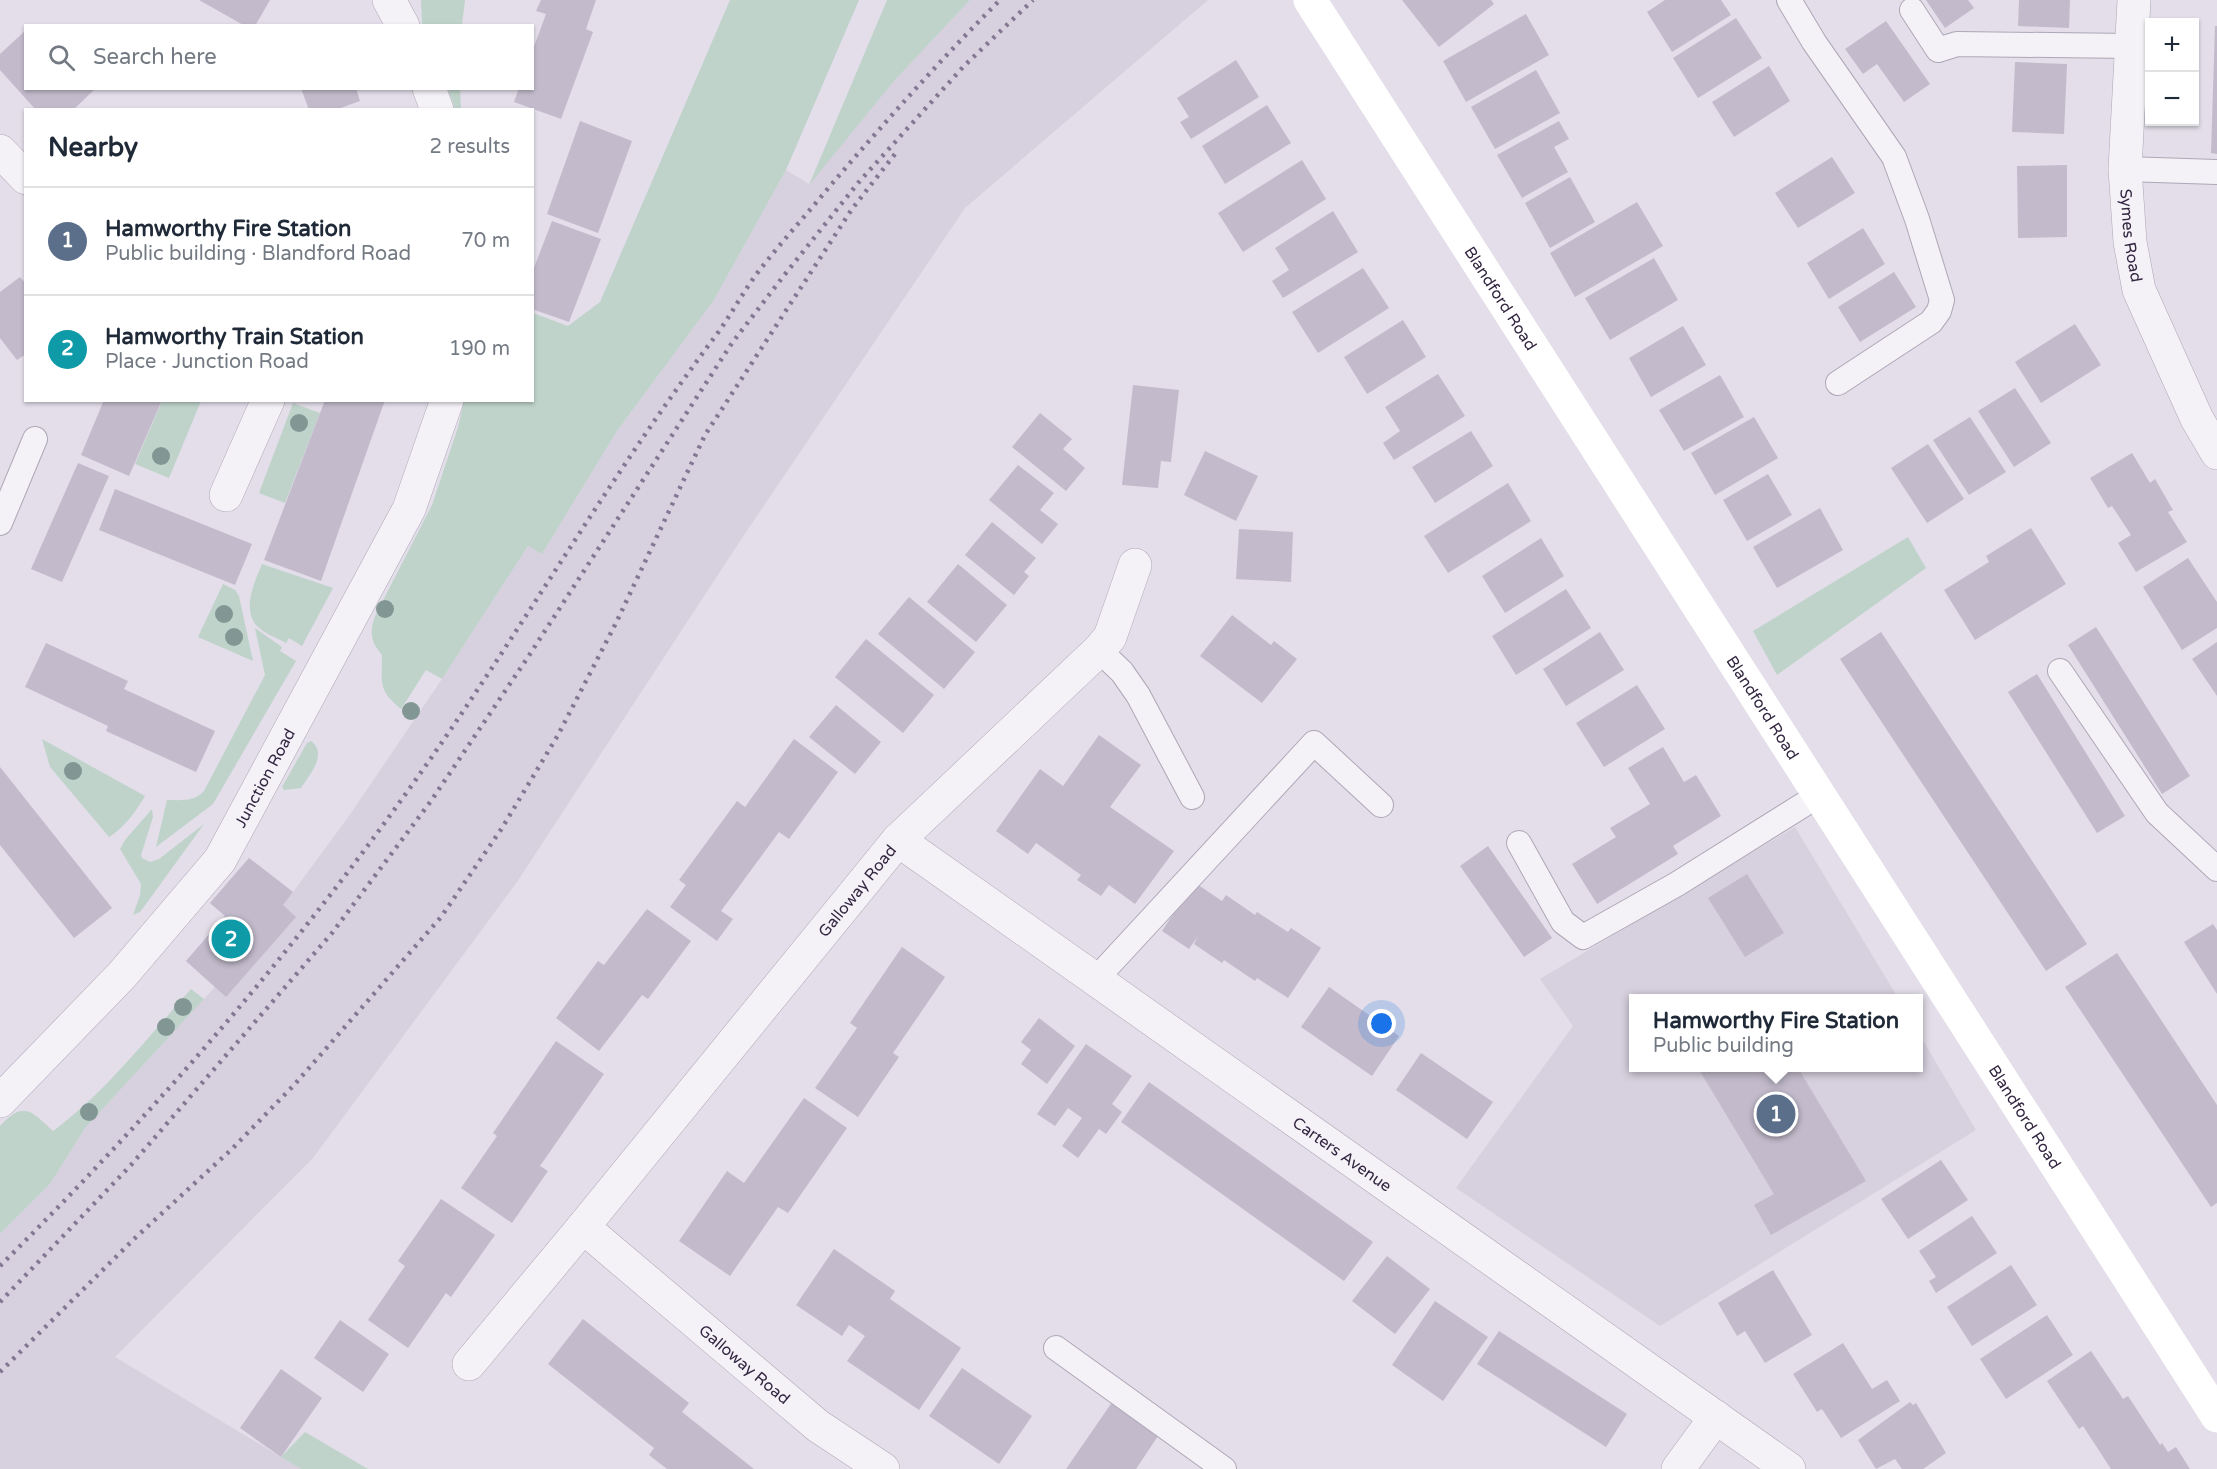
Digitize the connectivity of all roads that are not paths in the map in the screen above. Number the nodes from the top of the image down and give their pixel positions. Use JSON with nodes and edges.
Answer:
{"nodes":[{"id":1,"x":389,"y":0,"type":"edge"},
{"id":2,"x":1310,"y":0,"type":"edge"},
{"id":3,"x":1789,"y":0,"type":"edge"},
{"id":4,"x":2134,"y":0,"type":"edge"},
{"id":5,"x":1912,"y":10,"type":"dead end"},
{"id":6,"x":402,"y":24,"type":"edge"},
{"id":7,"x":2132,"y":46,"type":"junction"},
{"id":8,"x":430,"y":90,"type":"edge"},
{"id":9,"x":436,"y":108,"type":"edge"},
{"id":10,"x":0,"y":151,"type":"edge"},
{"id":11,"x":2125,"y":169,"type":"junction"},
{"id":12,"x":2217,"y":172,"type":"edge"},
{"id":13,"x":24,"y":176,"type":"edge"},
{"id":14,"x":1838,"y":382,"type":"dead end"},
{"id":15,"x":267,"y":402,"type":"edge"},
{"id":16,"x":446,"y":402,"type":"edge"},
{"id":17,"x":35,"y":439,"type":"dead end"},
{"id":18,"x":2217,"y":453,"type":"edge"},
{"id":19,"x":226,"y":495,"type":"dead end"},
{"id":20,"x":0,"y":523,"type":"edge"},
{"id":21,"x":1136,"y":565,"type":"dead end"},
{"id":22,"x":1099,"y":650,"type":"junction"},
{"id":23,"x":2060,"y":671,"type":"dead end"},
{"id":24,"x":1819,"y":795,"type":"junction"},
{"id":25,"x":1192,"y":797,"type":"dead end"},
{"id":26,"x":1381,"y":805,"type":"dead end"},
{"id":27,"x":897,"y":840,"type":"junction"},
{"id":28,"x":1519,"y":843,"type":"dead end"},
{"id":29,"x":2217,"y":869,"type":"edge"},
{"id":30,"x":1095,"y":980,"type":"junction"},
{"id":31,"x":0,"y":1101,"type":"edge"},
{"id":32,"x":583,"y":1227,"type":"junction"},
{"id":33,"x":1056,"y":1348,"type":"dead end"},
{"id":34,"x":469,"y":1364,"type":"dead end"},
{"id":35,"x":2217,"y":1416,"type":"edge"},
{"id":36,"x":1716,"y":1417,"type":"junction"},
{"id":37,"x":883,"y":1469,"type":"edge"},
{"id":38,"x":1224,"y":1469,"type":"edge"},
{"id":39,"x":1678,"y":1469,"type":"edge"},
{"id":40,"x":1789,"y":1469,"type":"edge"}],
"edges":[{"from":1,"to":6,"type":"street"},
{"from":2,"to":24,"type":"main road","name":"Blandford Road"},
{"from":3,"to":14,"type":"lane"},
{"from":4,"to":7,"type":"street","name":"Symes Road"},
{"from":5,"to":7,"type":"lane"},
{"from":7,"to":11,"type":"street","name":"Symes Road"},
{"from":8,"to":9,"type":"street"},
{"from":10,"to":13,"type":"street"},
{"from":11,"to":12,"type":"lane"},
{"from":11,"to":18,"type":"street","name":"Symes Road"},
{"from":15,"to":19,"type":"street"},
{"from":16,"to":31,"type":"street","name":"Junction Road"},
{"from":17,"to":20,"type":"lane"},
{"from":21,"to":22,"type":"street","name":"Galloway Road"},
{"from":22,"to":25,"type":"lane"},
{"from":22,"to":27,"type":"street","name":"Galloway Road"},
{"from":23,"to":29,"type":"lane"},
{"from":24,"to":28,"type":"lane"},
{"from":24,"to":35,"type":"main road","name":"Blandford Road"},
{"from":26,"to":30,"type":"lane"},
{"from":27,"to":30,"type":"street","name":"Carters Avenue"},
{"from":27,"to":32,"type":"street","name":"Galloway Road"},
{"from":30,"to":36,"type":"street","name":"Carters Avenue"},
{"from":32,"to":34,"type":"street","name":"Galloway Road"},
{"from":32,"to":37,"type":"street","name":"Galloway Road"},
{"from":33,"to":38,"type":"lane"},
{"from":36,"to":39,"type":"street"},
{"from":36,"to":40,"type":"street","name":"Carters Avenue"}]}
